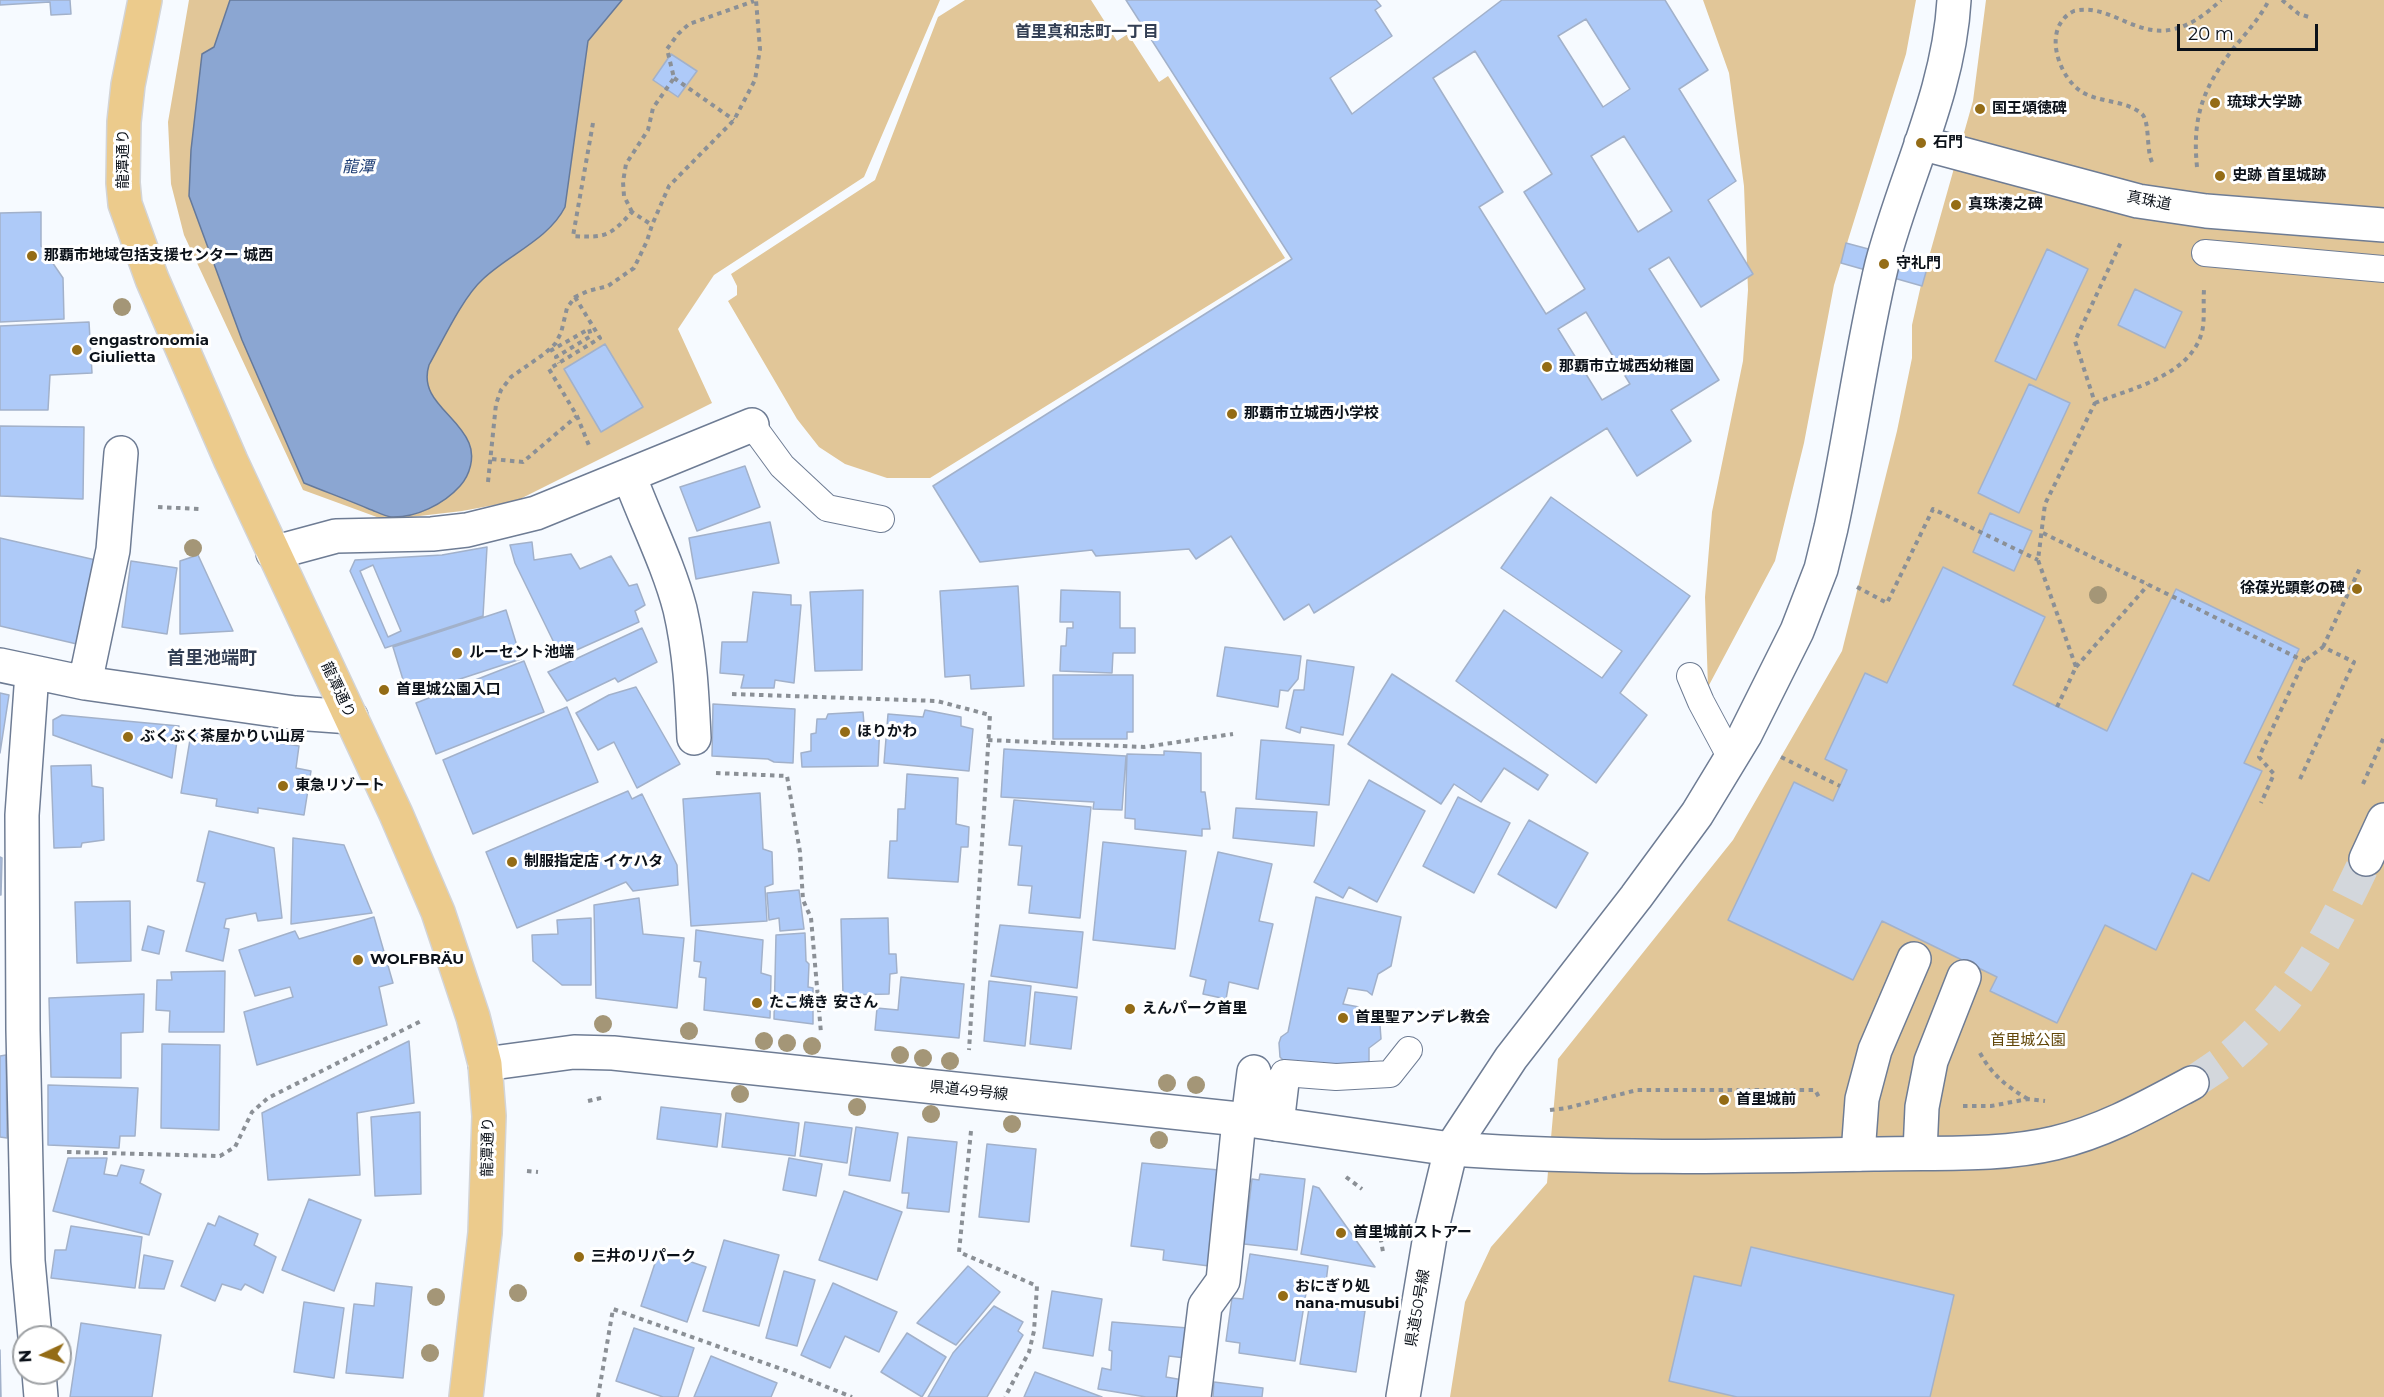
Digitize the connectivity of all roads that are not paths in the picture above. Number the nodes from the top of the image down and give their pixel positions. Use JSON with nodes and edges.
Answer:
{"nodes":[{"id":1,"x":145,"y":0,"type":"edge"},
{"id":2,"x":1954,"y":0,"type":"edge"},
{"id":3,"x":1921,"y":143,"type":"junction"},
{"id":4,"x":2384,"y":225,"type":"edge"},
{"id":5,"x":2205,"y":253,"type":"road end"},
{"id":6,"x":2384,"y":269,"type":"edge"},
{"id":7,"x":752,"y":424,"type":"joint"},
{"id":8,"x":121,"y":453,"type":"dead end"},
{"id":9,"x":628,"y":475,"type":"junction"},
{"id":10,"x":880,"y":519,"type":"dead end"},
{"id":11,"x":273,"y":553,"type":"junction"},
{"id":12,"x":0,"y":665,"type":"edge"},
{"id":13,"x":32,"y":673,"type":"junction"},
{"id":14,"x":1690,"y":676,"type":"dead end"},
{"id":15,"x":85,"y":683,"type":"junction"},
{"id":16,"x":351,"y":717,"type":"junction"},
{"id":17,"x":694,"y":738,"type":"road end"},
{"id":18,"x":1738,"y":747,"type":"junction"},
{"id":19,"x":2384,"y":820,"type":"edge"},
{"id":20,"x":2366,"y":859,"type":"tunnel mouth"},
{"id":21,"x":1914,"y":959,"type":"dead end"},
{"id":22,"x":1964,"y":977,"type":"dead end"},
{"id":23,"x":1409,"y":1050,"type":"dead end"},
{"id":24,"x":485,"y":1064,"type":"junction"},
{"id":25,"x":1268,"y":1077,"type":"joint"},
{"id":26,"x":2192,"y":1083,"type":"tunnel mouth"},
{"id":27,"x":1255,"y":1121,"type":"junction"},
{"id":28,"x":1451,"y":1149,"type":"junction"},
{"id":29,"x":1920,"y":1152,"type":"junction"},
{"id":30,"x":1858,"y":1154,"type":"junction"},
{"id":31,"x":34,"y":1325,"type":"edge"},
{"id":32,"x":466,"y":1397,"type":"edge"},
{"id":33,"x":1194,"y":1397,"type":"edge"},
{"id":34,"x":1403,"y":1397,"type":"edge"}],
"edges":[{"from":1,"to":11,"type":"main road","name":"龍潭通り"},
{"from":2,"to":3,"type":"street","name":"県道50号線"},
{"from":3,"to":4,"type":"street","name":"真珠道"},
{"from":3,"to":18,"type":"street","name":"県道50号線"},
{"from":5,"to":6,"type":"lane"},
{"from":7,"to":9,"type":"street"},
{"from":7,"to":10,"type":"lane"},
{"from":8,"to":15,"type":"street"},
{"from":9,"to":11,"type":"street"},
{"from":9,"to":17,"type":"street"},
{"from":11,"to":16,"type":"main road","name":"龍潭通り"},
{"from":12,"to":13,"type":"street"},
{"from":13,"to":15,"type":"street"},
{"from":13,"to":31,"type":"street"},
{"from":14,"to":18,"type":"lane"},
{"from":15,"to":16,"type":"street"},
{"from":16,"to":24,"type":"main road","name":"龍潭通り"},
{"from":18,"to":28,"type":"street","name":"県道50号線"},
{"from":19,"to":20,"type":"street"},
{"from":21,"to":30,"type":"street"},
{"from":22,"to":29,"type":"street"},
{"from":23,"to":25,"type":"lane"},
{"from":24,"to":27,"type":"street","name":"県道49号線"},
{"from":24,"to":32,"type":"main road","name":"龍潭通り"},
{"from":25,"to":27,"type":"street"},
{"from":26,"to":29,"type":"street","name":"県道49号線"},
{"from":27,"to":28,"type":"street","name":"県道49号線"},
{"from":27,"to":33,"type":"street"},
{"from":28,"to":30,"type":"street","name":"県道49号線"},
{"from":28,"to":34,"type":"street","name":"県道50号線"},
{"from":29,"to":30,"type":"street","name":"県道49号線"}]}
